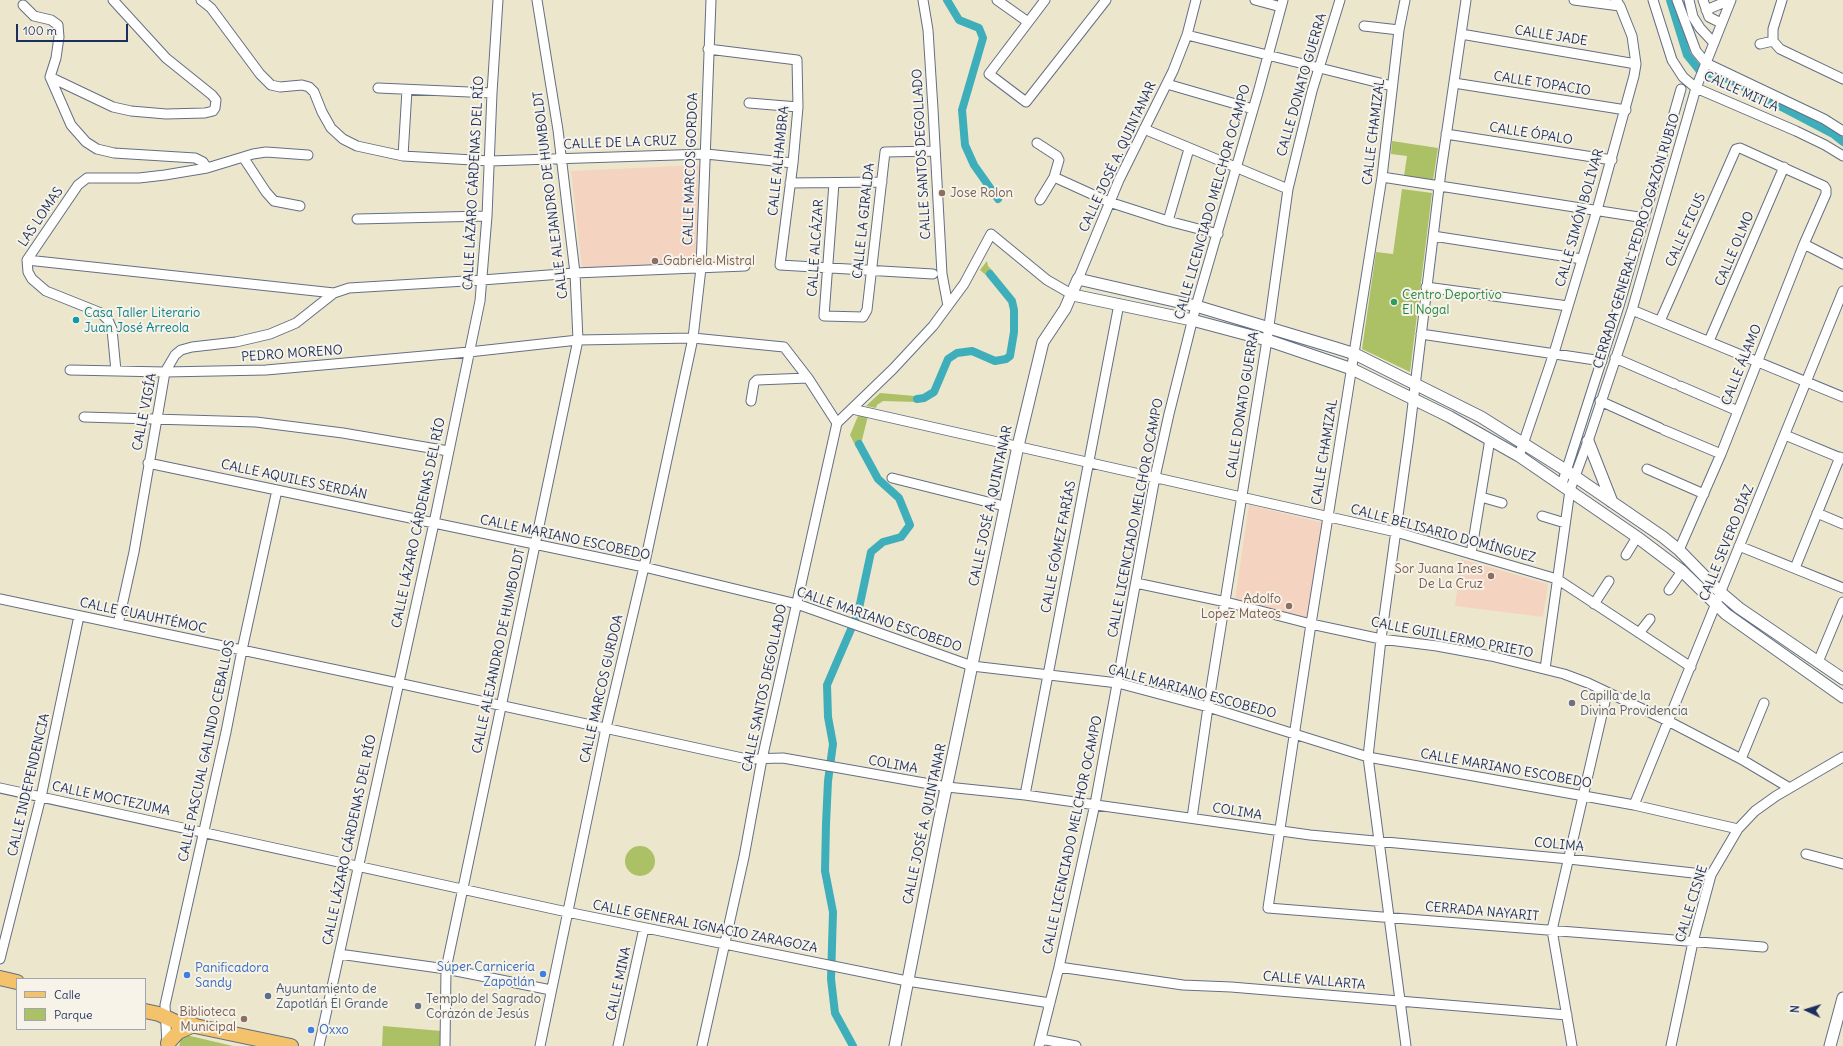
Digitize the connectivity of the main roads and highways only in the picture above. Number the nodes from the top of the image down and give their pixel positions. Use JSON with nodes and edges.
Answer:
{"nodes":[{"id":1,"x":0,"y":978,"type":"edge"},
{"id":2,"x":16,"y":982,"type":"edge"},
{"id":3,"x":146,"y":1011,"type":"edge"},
{"id":4,"x":194,"y":1026,"type":"junction"},
{"id":5,"x":167,"y":1045,"type":"edge"},
{"id":6,"x":291,"y":1046,"type":"edge"}],
"edges":[{"from":1,"to":2,"type":"main road"},
{"from":3,"to":4,"type":"main road"},
{"from":4,"to":5,"type":"main road"},
{"from":4,"to":6,"type":"main road"}]}
